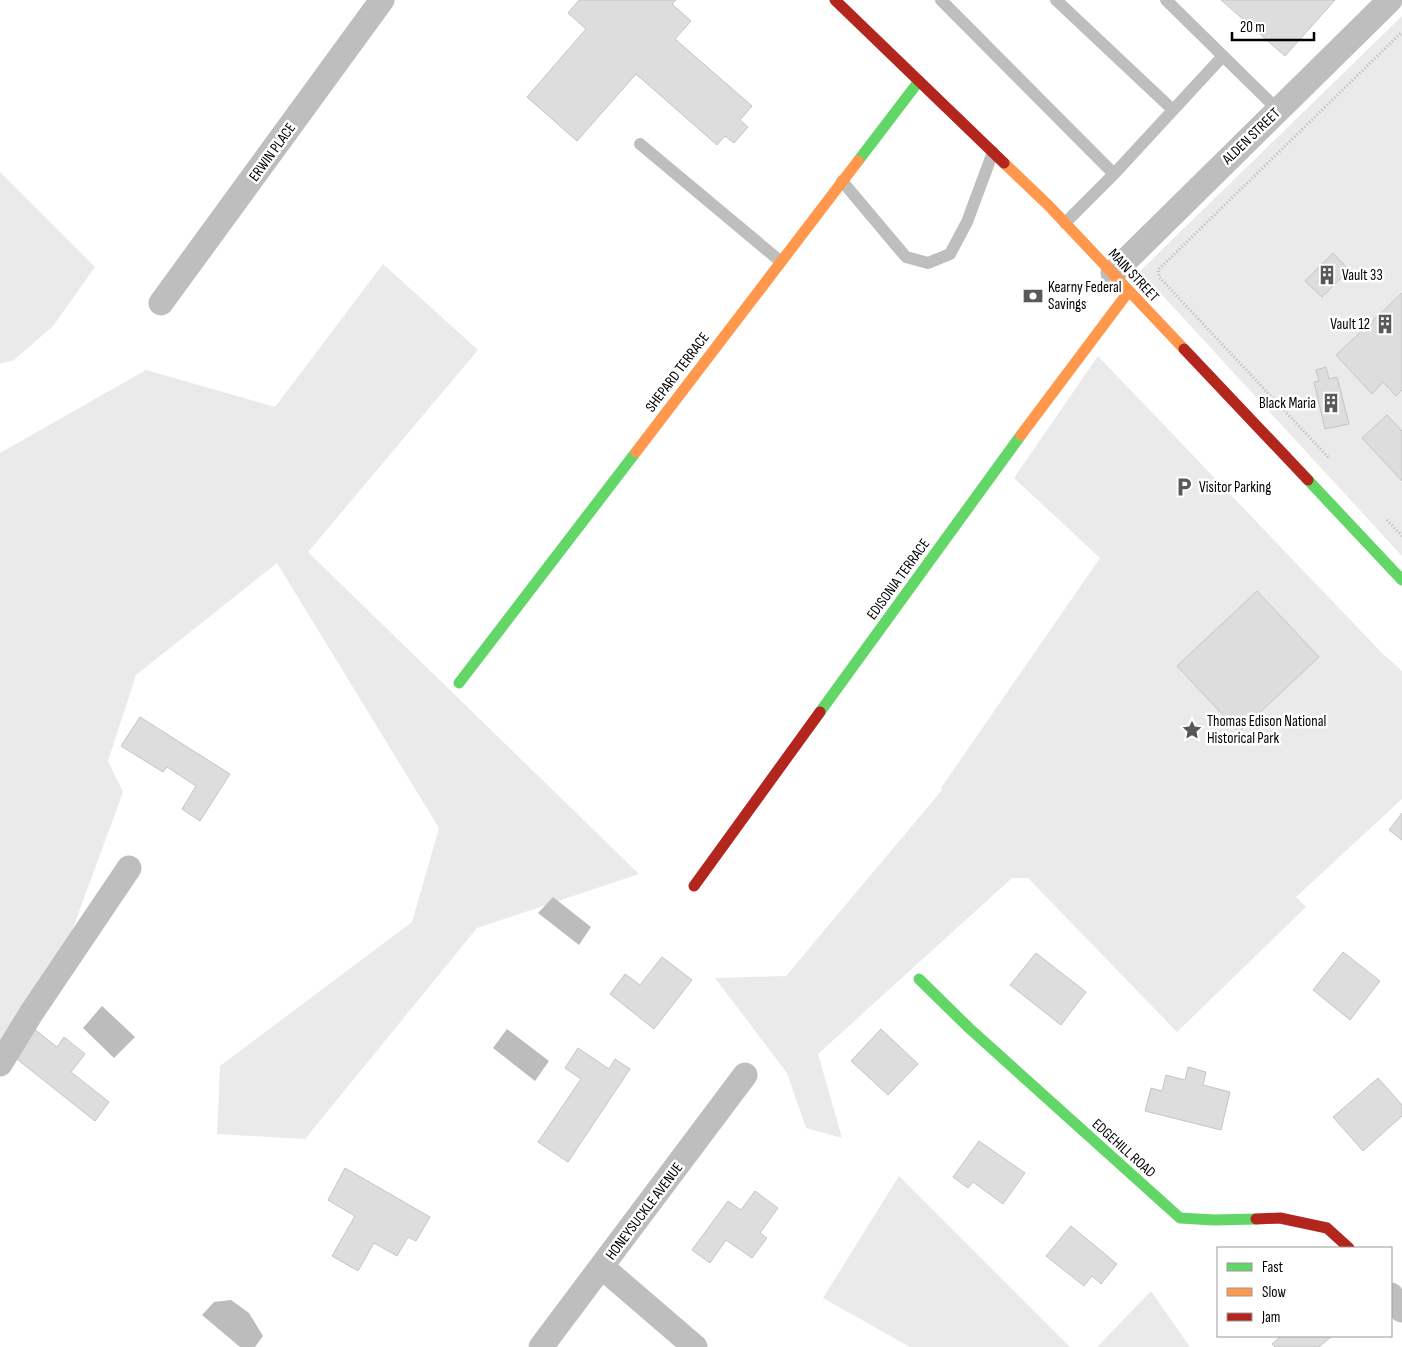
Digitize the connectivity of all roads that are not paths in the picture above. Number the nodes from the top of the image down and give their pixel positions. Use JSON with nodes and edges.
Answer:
{"nodes":[{"id":1,"x":382,"y":0,"type":"edge"},
{"id":2,"x":835,"y":0,"type":"edge"},
{"id":3,"x":940,"y":0,"type":"edge"},
{"id":4,"x":1056,"y":0,"type":"edge"},
{"id":5,"x":1166,"y":0,"type":"edge"},
{"id":6,"x":1390,"y":0,"type":"edge"},
{"id":7,"x":1223,"y":56,"type":"junction"},
{"id":8,"x":919,"y":81,"type":"junction"},
{"id":9,"x":1174,"y":110,"type":"junction"},
{"id":10,"x":1278,"y":110,"type":"junction"},
{"id":11,"x":640,"y":144,"type":"dead end"},
{"id":12,"x":992,"y":152,"type":"junction"},
{"id":13,"x":1114,"y":174,"type":"junction"},
{"id":14,"x":842,"y":181,"type":"junction"},
{"id":15,"x":1065,"y":223,"type":"junction"},
{"id":16,"x":780,"y":262,"type":"junction"},
{"id":17,"x":1121,"y":282,"type":"junction"},
{"id":18,"x":161,"y":303,"type":"dead end"},
{"id":19,"x":1402,"y":580,"type":"edge"},
{"id":20,"x":459,"y":683,"type":"dead end"},
{"id":21,"x":129,"y":868,"type":"dead end"},
{"id":22,"x":694,"y":886,"type":"dead end"},
{"id":23,"x":919,"y":979,"type":"dead end"},
{"id":24,"x":0,"y":1064,"type":"edge"},
{"id":25,"x":745,"y":1075,"type":"dead end"},
{"id":26,"x":1348,"y":1247,"type":"edge"},
{"id":27,"x":602,"y":1267,"type":"junction"},
{"id":28,"x":1392,"y":1296,"type":"edge"},
{"id":29,"x":1402,"y":1310,"type":"edge"},
{"id":30,"x":541,"y":1347,"type":"edge"},
{"id":31,"x":695,"y":1347,"type":"edge"}],
"edges":[{"from":1,"to":18,"type":"street","name":"ERWIN PLACE"},
{"from":2,"to":8,"type":"street","name":"MAIN STREET"},
{"from":3,"to":13,"type":"lane"},
{"from":4,"to":9,"type":"lane"},
{"from":5,"to":7,"type":"lane"},
{"from":6,"to":10,"type":"street","name":"ALDEN STREET"},
{"from":7,"to":9,"type":"lane"},
{"from":7,"to":10,"type":"lane"},
{"from":8,"to":12,"type":"street","name":"MAIN STREET"},
{"from":8,"to":14,"type":"street","name":"SHEPARD TERRACE"},
{"from":9,"to":13,"type":"lane"},
{"from":10,"to":17,"type":"street","name":"ALDEN STREET"},
{"from":11,"to":16,"type":"lane"},
{"from":12,"to":14,"type":"lane"},
{"from":12,"to":15,"type":"street","name":"MAIN STREET"},
{"from":13,"to":15,"type":"lane"},
{"from":14,"to":16,"type":"street","name":"SHEPARD TERRACE"},
{"from":15,"to":17,"type":"street","name":"MAIN STREET"},
{"from":16,"to":20,"type":"street","name":"SHEPARD TERRACE"},
{"from":17,"to":19,"type":"street","name":"MAIN STREET"},
{"from":17,"to":22,"type":"street","name":"EDISONIA TERRACE"},
{"from":21,"to":24,"type":"street"},
{"from":23,"to":26,"type":"street","name":"EDGEHILL ROAD"},
{"from":25,"to":27,"type":"street","name":"HONEYSUCKLE AVENUE"},
{"from":27,"to":30,"type":"street","name":"HONEYSUCKLE AVENUE"},
{"from":27,"to":31,"type":"street"},
{"from":28,"to":29,"type":"street"}]}
